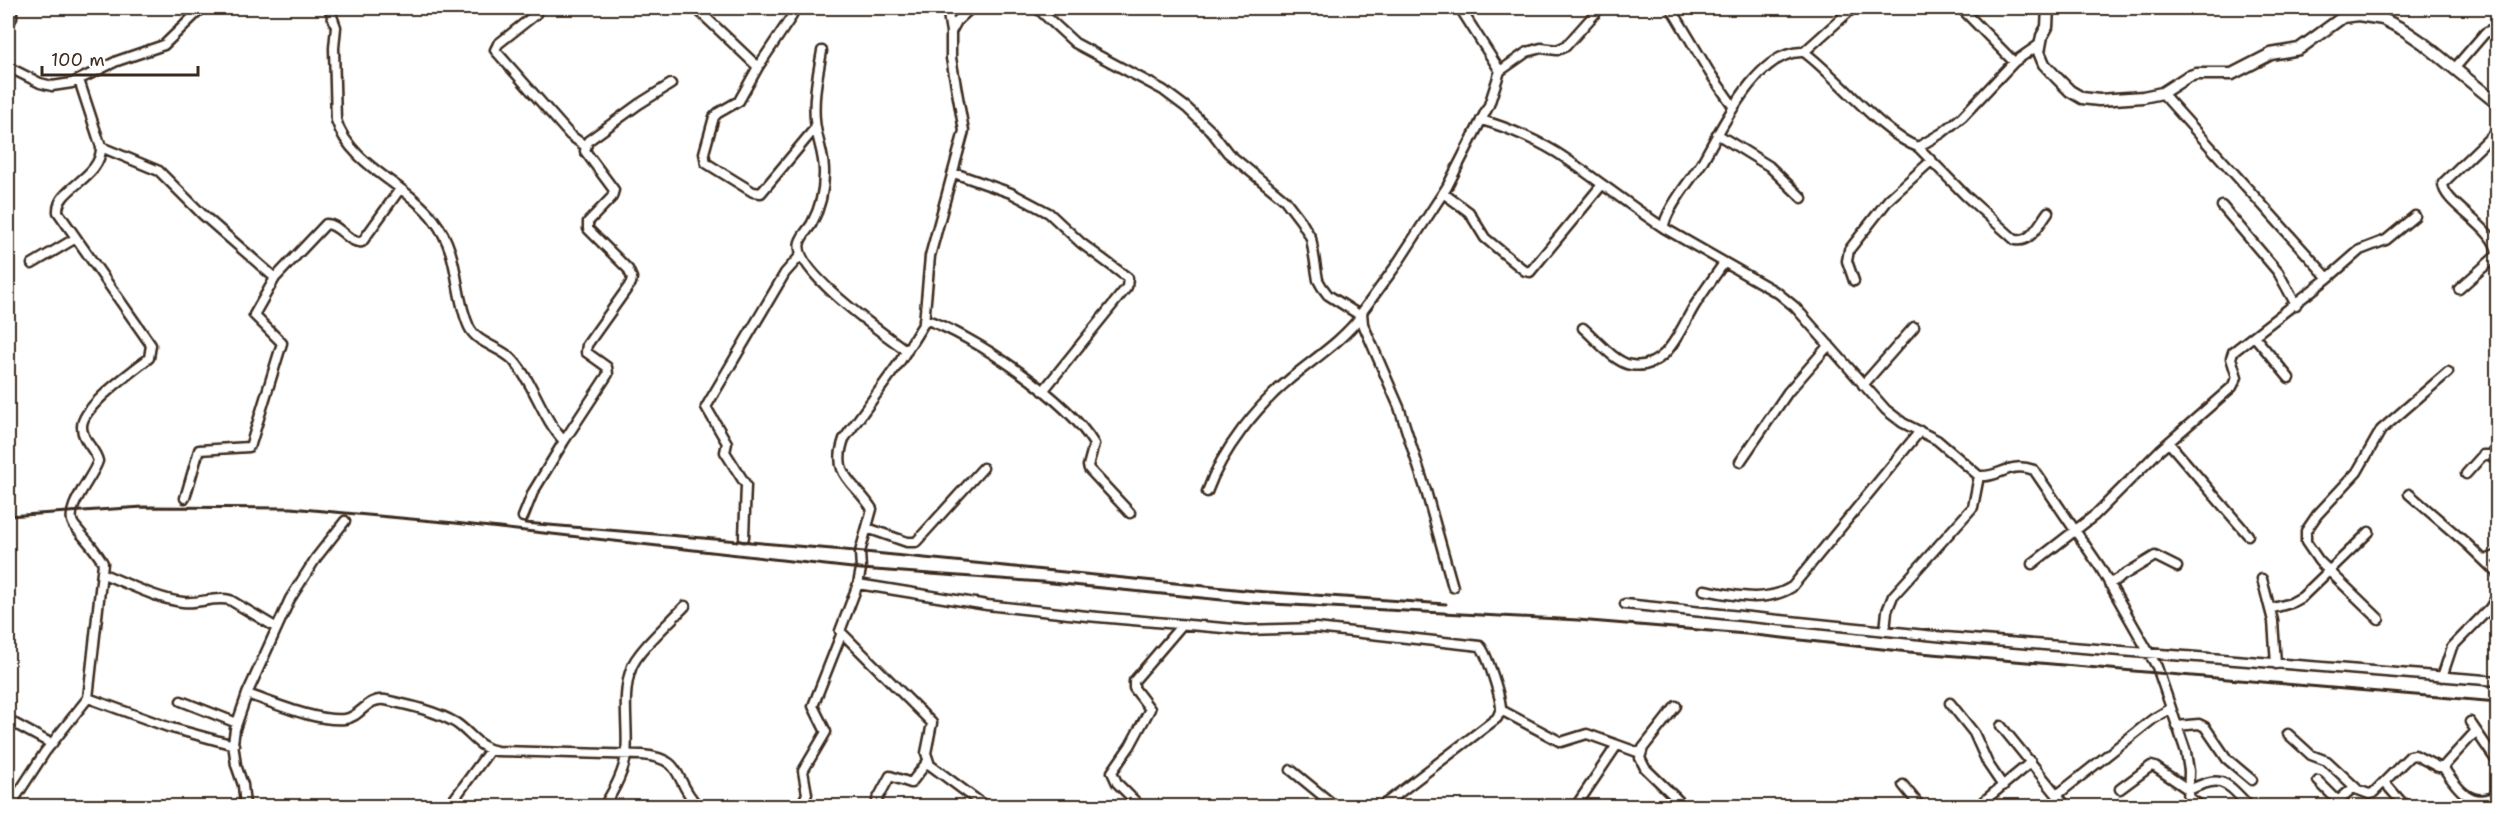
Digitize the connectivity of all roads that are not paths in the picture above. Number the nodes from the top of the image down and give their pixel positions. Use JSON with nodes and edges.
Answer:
{"nodes":[{"id":1,"x":12,"y":8,"type":"edge"},
{"id":2,"x":202,"y":8,"type":"edge"},
{"id":3,"x":329,"y":8,"type":"edge"},
{"id":4,"x":789,"y":8,"type":"edge"},
{"id":5,"x":947,"y":8,"type":"edge"},
{"id":6,"x":971,"y":8,"type":"edge"},
{"id":7,"x":1037,"y":8,"type":"edge"},
{"id":8,"x":1460,"y":8,"type":"edge"},
{"id":9,"x":1600,"y":8,"type":"edge"},
{"id":10,"x":1671,"y":8,"type":"edge"},
{"id":11,"x":1853,"y":8,"type":"edge"},
{"id":12,"x":1961,"y":8,"type":"edge"},
{"id":13,"x":2048,"y":8,"type":"edge"},
{"id":14,"x":696,"y":9,"type":"dead end"},
{"id":15,"x":2355,"y":11,"type":"edge"},
{"id":16,"x":536,"y":14,"type":"dead end"},
{"id":17,"x":8,"y":24,"type":"edge"},
{"id":18,"x":2498,"y":26,"type":"edge"},
{"id":19,"x":951,"y":32,"type":"junction"},
{"id":20,"x":2040,"y":44,"type":"junction"},
{"id":21,"x":822,"y":51,"type":"dead end"},
{"id":22,"x":1803,"y":52,"type":"junction"},
{"id":23,"x":2014,"y":62,"type":"junction"},
{"id":24,"x":8,"y":67,"type":"edge"},
{"id":25,"x":758,"y":67,"type":"junction"},
{"id":26,"x":2454,"y":69,"type":"junction"},
{"id":27,"x":1500,"y":72,"type":"junction"},
{"id":28,"x":79,"y":80,"type":"junction"},
{"id":29,"x":671,"y":84,"type":"dead end"},
{"id":30,"x":2162,"y":93,"type":"junction"},
{"id":31,"x":2498,"y":104,"type":"edge"},
{"id":32,"x":1733,"y":106,"type":"junction"},
{"id":33,"x":1480,"y":120,"type":"junction"},
{"id":34,"x":816,"y":128,"type":"junction"},
{"id":35,"x":2498,"y":130,"type":"edge"},
{"id":36,"x":1717,"y":134,"type":"junction"},
{"id":37,"x":585,"y":146,"type":"junction"},
{"id":38,"x":101,"y":147,"type":"junction"},
{"id":39,"x":1918,"y":147,"type":"junction"},
{"id":40,"x":1931,"y":161,"type":"junction"},
{"id":41,"x":957,"y":174,"type":"junction"},
{"id":42,"x":1601,"y":186,"type":"junction"},
{"id":43,"x":400,"y":189,"type":"junction"},
{"id":44,"x":1443,"y":194,"type":"junction"},
{"id":45,"x":1802,"y":198,"type":"dead end"},
{"id":46,"x":2222,"y":207,"type":"dead end"},
{"id":47,"x":2048,"y":212,"type":"dead end"},
{"id":48,"x":2415,"y":216,"type":"dead end"},
{"id":49,"x":1664,"y":228,"type":"junction"},
{"id":50,"x":76,"y":238,"type":"junction"},
{"id":51,"x":801,"y":255,"type":"junction"},
{"id":52,"x":1724,"y":263,"type":"junction"},
{"id":53,"x":32,"y":264,"type":"dead end"},
{"id":54,"x":275,"y":278,"type":"junction"},
{"id":55,"x":2328,"y":279,"type":"junction"},
{"id":56,"x":1854,"y":281,"type":"dead end"},
{"id":57,"x":2459,"y":289,"type":"dead end"},
{"id":58,"x":2296,"y":305,"type":"junction"},
{"id":59,"x":1361,"y":316,"type":"junction"},
{"id":60,"x":924,"y":319,"type":"junction"},
{"id":61,"x":1914,"y":327,"type":"dead end"},
{"id":62,"x":1583,"y":328,"type":"dead end"},
{"id":63,"x":2254,"y":336,"type":"junction"},
{"id":64,"x":1829,"y":345,"type":"junction"},
{"id":65,"x":907,"y":351,"type":"junction"},
{"id":66,"x":2448,"y":372,"type":"dead end"},
{"id":67,"x":2289,"y":378,"type":"dead end"},
{"id":68,"x":1863,"y":385,"type":"junction"},
{"id":69,"x":1043,"y":391,"type":"junction"},
{"id":70,"x":1920,"y":431,"type":"junction"},
{"id":71,"x":564,"y":441,"type":"junction"},
{"id":72,"x":2169,"y":443,"type":"junction"},
{"id":73,"x":2498,"y":461,"type":"edge"},
{"id":74,"x":1740,"y":462,"type":"dead end"},
{"id":75,"x":983,"y":468,"type":"dead end"},
{"id":76,"x":2466,"y":474,"type":"dead end"},
{"id":77,"x":1979,"y":476,"type":"junction"},
{"id":78,"x":1207,"y":492,"type":"dead end"},
{"id":79,"x":2409,"y":494,"type":"dead end"},
{"id":80,"x":185,"y":498,"type":"dead end"},
{"id":81,"x":1130,"y":513,"type":"dead end"},
{"id":82,"x":523,"y":517,"type":"dead end"},
{"id":83,"x":345,"y":521,"type":"dead end"},
{"id":84,"x":867,"y":528,"type":"junction"},
{"id":85,"x":2074,"y":531,"type":"junction"},
{"id":86,"x":2370,"y":532,"type":"dead end"},
{"id":87,"x":2248,"y":535,"type":"dead end"},
{"id":88,"x":744,"y":537,"type":"dead end"},
{"id":89,"x":2498,"y":555,"type":"edge"},
{"id":90,"x":2485,"y":560,"type":"junction"},
{"id":91,"x":2032,"y":564,"type":"dead end"},
{"id":92,"x":2177,"y":567,"type":"dead end"},
{"id":93,"x":2330,"y":570,"type":"junction"},
{"id":94,"x":104,"y":574,"type":"junction"},
{"id":95,"x":2498,"y":574,"type":"edge"},
{"id":96,"x":2262,"y":579,"type":"dead end"},
{"id":97,"x":858,"y":584,"type":"junction"},
{"id":98,"x":2109,"y":584,"type":"junction"},
{"id":99,"x":1453,"y":587,"type":"dead end"},
{"id":100,"x":1704,"y":591,"type":"dead end"},
{"id":101,"x":2498,"y":595,"type":"edge"},
{"id":102,"x":1625,"y":604,"type":"dead end"},
{"id":103,"x":685,"y":606,"type":"dead end"},
{"id":104,"x":2270,"y":609,"type":"junction"},
{"id":105,"x":2379,"y":619,"type":"dead end"},
{"id":106,"x":1181,"y":626,"type":"junction"},
{"id":107,"x":277,"y":628,"type":"junction"},
{"id":108,"x":1885,"y":631,"type":"junction"},
{"id":109,"x":842,"y":635,"type":"junction"},
{"id":110,"x":2150,"y":652,"type":"junction"},
{"id":111,"x":2276,"y":664,"type":"junction"},
{"id":112,"x":2442,"y":677,"type":"junction"},
{"id":113,"x":2498,"y":681,"type":"edge"},
{"id":114,"x":247,"y":694,"type":"junction"},
{"id":115,"x":88,"y":698,"type":"junction"},
{"id":116,"x":181,"y":701,"type":"dead end"},
{"id":117,"x":1950,"y":703,"type":"dead end"},
{"id":118,"x":1676,"y":706,"type":"dead end"},
{"id":119,"x":2170,"y":709,"type":"junction"},
{"id":120,"x":1501,"y":710,"type":"junction"},
{"id":121,"x":8,"y":720,"type":"edge"},
{"id":122,"x":2470,"y":722,"type":"dead end"},
{"id":123,"x":237,"y":723,"type":"junction"},
{"id":124,"x":2001,"y":726,"type":"dead end"},
{"id":125,"x":2176,"y":726,"type":"junction"},
{"id":126,"x":2475,"y":732,"type":"junction"},
{"id":127,"x":2288,"y":734,"type":"dead end"},
{"id":128,"x":52,"y":744,"type":"junction"},
{"id":129,"x":1617,"y":745,"type":"junction"},
{"id":130,"x":234,"y":746,"type":"junction"},
{"id":131,"x":490,"y":750,"type":"junction"},
{"id":132,"x":1640,"y":753,"type":"junction"},
{"id":133,"x":626,"y":755,"type":"junction"},
{"id":134,"x":928,"y":761,"type":"junction"},
{"id":135,"x":2031,"y":762,"type":"junction"},
{"id":136,"x":2498,"y":763,"type":"edge"},
{"id":137,"x":2443,"y":767,"type":"junction"},
{"id":138,"x":1291,"y":770,"type":"dead end"},
{"id":139,"x":2252,"y":780,"type":"dead end"},
{"id":140,"x":2318,"y":781,"type":"dead end"},
{"id":141,"x":2385,"y":783,"type":"junction"},
{"id":142,"x":1903,"y":785,"type":"dead end"},
{"id":143,"x":2003,"y":786,"type":"junction"},
{"id":144,"x":2356,"y":788,"type":"junction"},
{"id":145,"x":2120,"y":789,"type":"dead end"},
{"id":146,"x":2498,"y":794,"type":"edge"},
{"id":147,"x":2189,"y":798,"type":"edge"},
{"id":148,"x":877,"y":800,"type":"dead end"},
{"id":149,"x":2061,"y":802,"type":"edge"},
{"id":150,"x":10,"y":807,"type":"edge"},
{"id":151,"x":245,"y":807,"type":"edge"},
{"id":152,"x":449,"y":807,"type":"edge"},
{"id":153,"x":604,"y":807,"type":"edge"},
{"id":154,"x":698,"y":807,"type":"edge"},
{"id":155,"x":801,"y":807,"type":"edge"},
{"id":156,"x":985,"y":807,"type":"edge"},
{"id":157,"x":1140,"y":807,"type":"edge"},
{"id":158,"x":1335,"y":807,"type":"edge"},
{"id":159,"x":1382,"y":807,"type":"edge"},
{"id":160,"x":1576,"y":807,"type":"edge"},
{"id":161,"x":1684,"y":807,"type":"edge"},
{"id":162,"x":1920,"y":807,"type":"edge"},
{"id":163,"x":1978,"y":807,"type":"edge"},
{"id":164,"x":2201,"y":807,"type":"edge"},
{"id":165,"x":2249,"y":807,"type":"edge"},
{"id":166,"x":2405,"y":807,"type":"edge"}],
"edges":[{"from":1,"to":17,"type":"street"},
{"from":2,"to":28,"type":"street"},
{"from":3,"to":43,"type":"street"},
{"from":4,"to":25,"type":"street"},
{"from":5,"to":19,"type":"street"},
{"from":6,"to":19,"type":"street"},
{"from":7,"to":59,"type":"street"},
{"from":8,"to":27,"type":"street"},
{"from":9,"to":27,"type":"street"},
{"from":10,"to":32,"type":"street"},
{"from":11,"to":22,"type":"street"},
{"from":12,"to":23,"type":"street"},
{"from":13,"to":20,"type":"street"},
{"from":14,"to":25,"type":"street"},
{"from":15,"to":26,"type":"street"},
{"from":15,"to":30,"type":"street"},
{"from":16,"to":37,"type":"street"},
{"from":18,"to":26,"type":"street"},
{"from":19,"to":41,"type":"street"},
{"from":20,"to":23,"type":"street"},
{"from":20,"to":30,"type":"street"},
{"from":21,"to":34,"type":"street"},
{"from":22,"to":32,"type":"street"},
{"from":22,"to":39,"type":"street"},
{"from":23,"to":39,"type":"street"},
{"from":24,"to":28,"type":"street"},
{"from":25,"to":34,"type":"street"},
{"from":26,"to":31,"type":"street"},
{"from":27,"to":33,"type":"street"},
{"from":28,"to":38,"type":"street"},
{"from":29,"to":37,"type":"street"},
{"from":30,"to":55,"type":"street"},
{"from":32,"to":36,"type":"street"},
{"from":33,"to":42,"type":"street"},
{"from":33,"to":44,"type":"street"},
{"from":34,"to":51,"type":"street"},
{"from":35,"to":57,"type":"street"},
{"from":36,"to":45,"type":"street"},
{"from":36,"to":49,"type":"street"},
{"from":37,"to":71,"type":"street"},
{"from":38,"to":50,"type":"street"},
{"from":38,"to":54,"type":"street"},
{"from":39,"to":40,"type":"street"},
{"from":40,"to":47,"type":"street"},
{"from":40,"to":56,"type":"street"},
{"from":41,"to":60,"type":"street"},
{"from":41,"to":69,"type":"street"},
{"from":42,"to":44,"type":"street"},
{"from":42,"to":49,"type":"street"},
{"from":43,"to":54,"type":"street"},
{"from":43,"to":71,"type":"street"},
{"from":44,"to":59,"type":"street"},
{"from":46,"to":58,"type":"street"},
{"from":48,"to":55,"type":"street"},
{"from":49,"to":52,"type":"street"},
{"from":50,"to":53,"type":"street"},
{"from":50,"to":94,"type":"street"},
{"from":51,"to":65,"type":"street"},
{"from":51,"to":88,"type":"street"},
{"from":52,"to":62,"type":"street"},
{"from":52,"to":64,"type":"street"},
{"from":54,"to":80,"type":"street"},
{"from":55,"to":58,"type":"street"},
{"from":58,"to":63,"type":"street"},
{"from":59,"to":78,"type":"street"},
{"from":59,"to":99,"type":"street"},
{"from":60,"to":65,"type":"street"},
{"from":60,"to":69,"type":"street"},
{"from":61,"to":68,"type":"street"},
{"from":63,"to":67,"type":"street"},
{"from":63,"to":72,"type":"street"},
{"from":64,"to":68,"type":"street"},
{"from":64,"to":74,"type":"street"},
{"from":65,"to":84,"type":"street"},
{"from":66,"to":93,"type":"street"},
{"from":68,"to":70,"type":"street"},
{"from":69,"to":81,"type":"street"},
{"from":70,"to":77,"type":"street"},
{"from":70,"to":100,"type":"street"},
{"from":71,"to":82,"type":"street"},
{"from":72,"to":85,"type":"street"},
{"from":72,"to":87,"type":"street"},
{"from":73,"to":76,"type":"street"},
{"from":75,"to":84,"type":"street"},
{"from":77,"to":85,"type":"street"},
{"from":77,"to":108,"type":"street"},
{"from":79,"to":90,"type":"street"},
{"from":83,"to":107,"type":"street"},
{"from":84,"to":97,"type":"street"},
{"from":85,"to":91,"type":"street"},
{"from":85,"to":98,"type":"street"},
{"from":86,"to":93,"type":"street"},
{"from":89,"to":90,"type":"street"},
{"from":90,"to":95,"type":"street"},
{"from":92,"to":98,"type":"street"},
{"from":93,"to":104,"type":"street"},
{"from":93,"to":105,"type":"street"},
{"from":94,"to":107,"type":"street"},
{"from":94,"to":115,"type":"street"},
{"from":96,"to":104,"type":"street"},
{"from":97,"to":106,"type":"street"},
{"from":97,"to":109,"type":"street"},
{"from":98,"to":110,"type":"street"},
{"from":101,"to":112,"type":"street"},
{"from":102,"to":108,"type":"street"},
{"from":103,"to":133,"type":"street"},
{"from":104,"to":111,"type":"street"},
{"from":106,"to":120,"type":"street"},
{"from":106,"to":157,"type":"street"},
{"from":107,"to":114,"type":"street"},
{"from":108,"to":110,"type":"street"},
{"from":109,"to":134,"type":"street"},
{"from":109,"to":155,"type":"street"},
{"from":110,"to":111,"type":"street"},
{"from":110,"to":119,"type":"street"},
{"from":111,"to":112,"type":"street"},
{"from":112,"to":113,"type":"street"},
{"from":114,"to":123,"type":"street"},
{"from":114,"to":131,"type":"street"},
{"from":115,"to":128,"type":"street"},
{"from":115,"to":130,"type":"street"},
{"from":116,"to":123,"type":"street"},
{"from":117,"to":143,"type":"street"},
{"from":118,"to":132,"type":"street"},
{"from":119,"to":125,"type":"street"},
{"from":119,"to":149,"type":"street"},
{"from":120,"to":129,"type":"street"},
{"from":120,"to":159,"type":"street"},
{"from":121,"to":128,"type":"street"},
{"from":122,"to":126,"type":"street"},
{"from":123,"to":130,"type":"street"},
{"from":124,"to":135,"type":"street"},
{"from":125,"to":139,"type":"street"},
{"from":125,"to":147,"type":"street"},
{"from":126,"to":136,"type":"street"},
{"from":126,"to":137,"type":"street"},
{"from":127,"to":144,"type":"street"},
{"from":128,"to":150,"type":"street"},
{"from":129,"to":132,"type":"street"},
{"from":129,"to":160,"type":"street"},
{"from":130,"to":151,"type":"street"},
{"from":131,"to":133,"type":"street"},
{"from":131,"to":152,"type":"street"},
{"from":132,"to":161,"type":"street"},
{"from":133,"to":153,"type":"street"},
{"from":133,"to":154,"type":"street"},
{"from":134,"to":148,"type":"street"},
{"from":134,"to":156,"type":"street"},
{"from":135,"to":143,"type":"street"},
{"from":135,"to":149,"type":"street"},
{"from":137,"to":141,"type":"street"},
{"from":137,"to":146,"type":"street"},
{"from":138,"to":158,"type":"street"},
{"from":140,"to":144,"type":"street"},
{"from":141,"to":144,"type":"street"},
{"from":141,"to":166,"type":"street"},
{"from":142,"to":162,"type":"street"},
{"from":143,"to":163,"type":"street"},
{"from":145,"to":147,"type":"street"},
{"from":147,"to":164,"type":"street"},
{"from":147,"to":165,"type":"street"}]}
